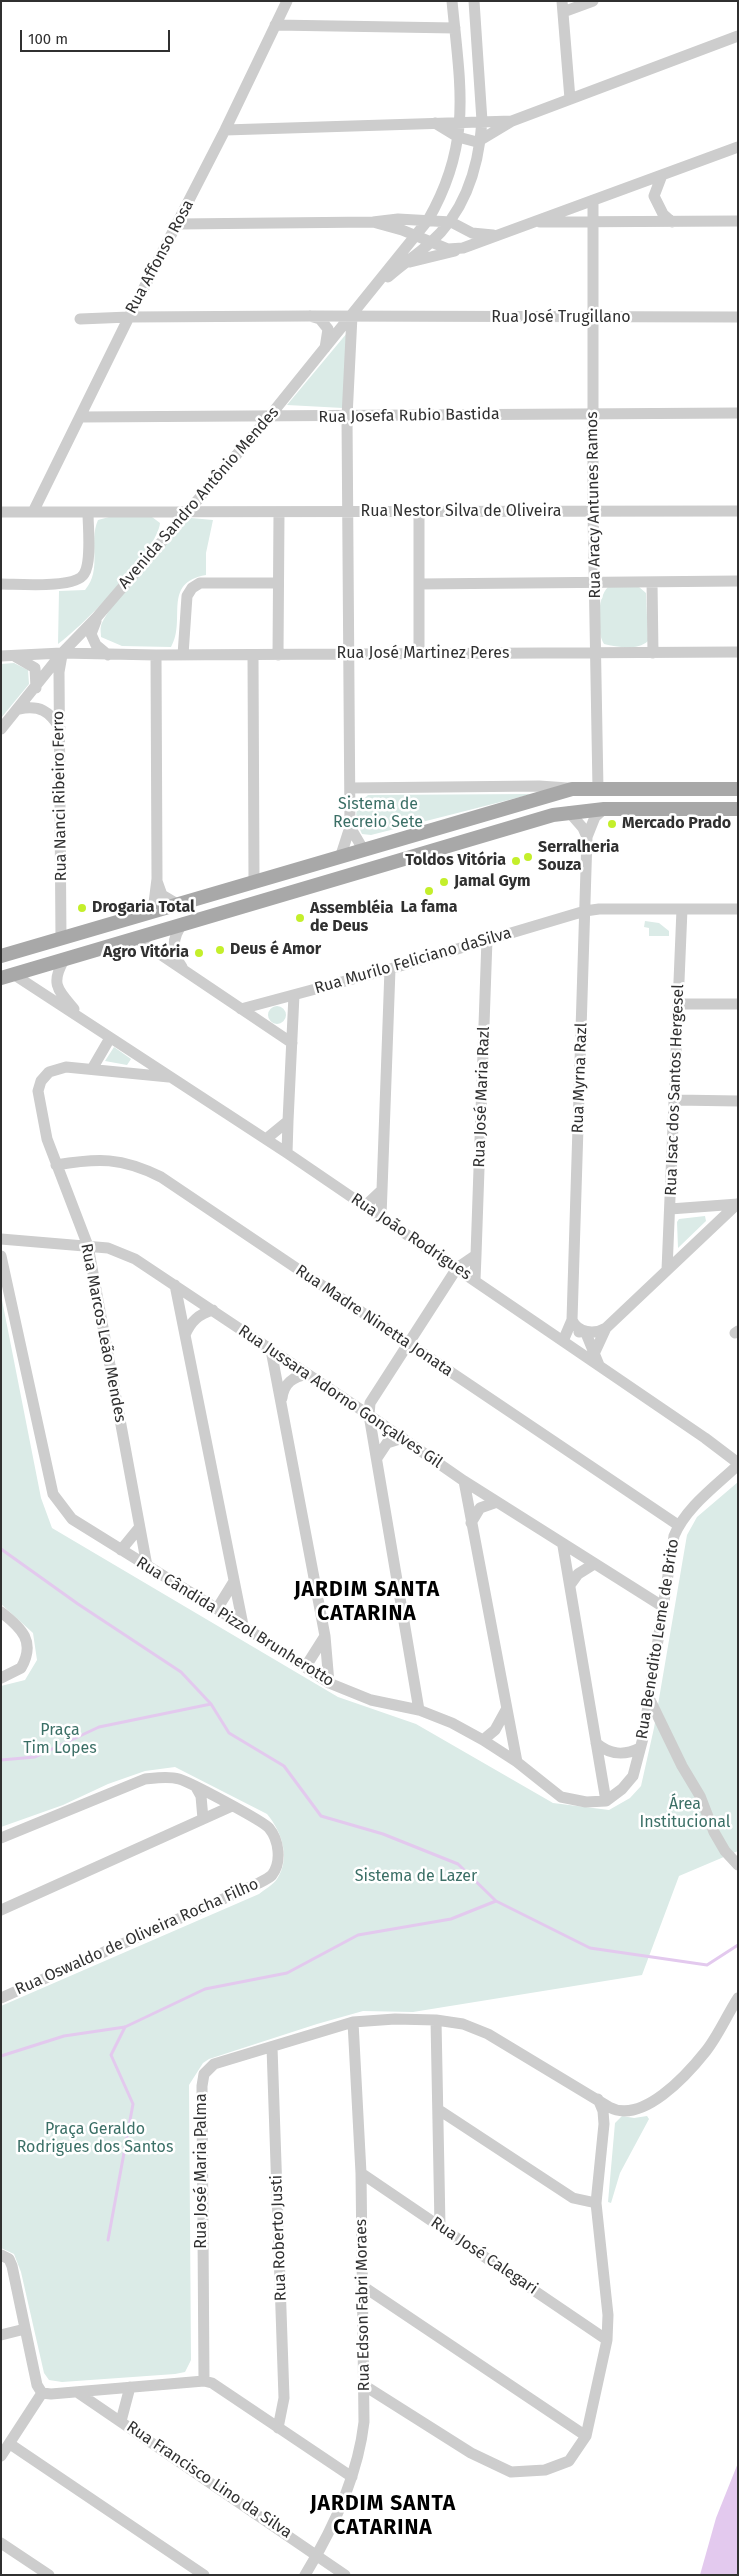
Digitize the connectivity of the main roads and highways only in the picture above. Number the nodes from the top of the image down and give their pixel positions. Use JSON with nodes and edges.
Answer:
{"nodes":[{"id":1,"x":738,"y":789,"type":"edge"},
{"id":2,"x":738,"y":809,"type":"edge"},
{"id":3,"x":363,"y":849,"type":"junction"},
{"id":4,"x":392,"y":861,"type":"junction"},
{"id":5,"x":157,"y":909,"type":"junction"},
{"id":6,"x":178,"y":924,"type":"junction"},
{"id":7,"x":61,"y":939,"type":"junction"},
{"id":8,"x":1,"y":956,"type":"edge"},
{"id":9,"x":5,"y":975,"type":"edge"}],
"edges":[{"from":1,"to":3,"type":"main road"},
{"from":2,"to":4,"type":"main road"},
{"from":3,"to":4,"type":"main road"},
{"from":3,"to":5,"type":"main road"},
{"from":4,"to":6,"type":"main road"},
{"from":5,"to":6,"type":"main road"},
{"from":5,"to":7,"type":"main road"},
{"from":6,"to":9,"type":"main road"},
{"from":7,"to":8,"type":"main road"},
{"from":7,"to":9,"type":"main road"}]}
